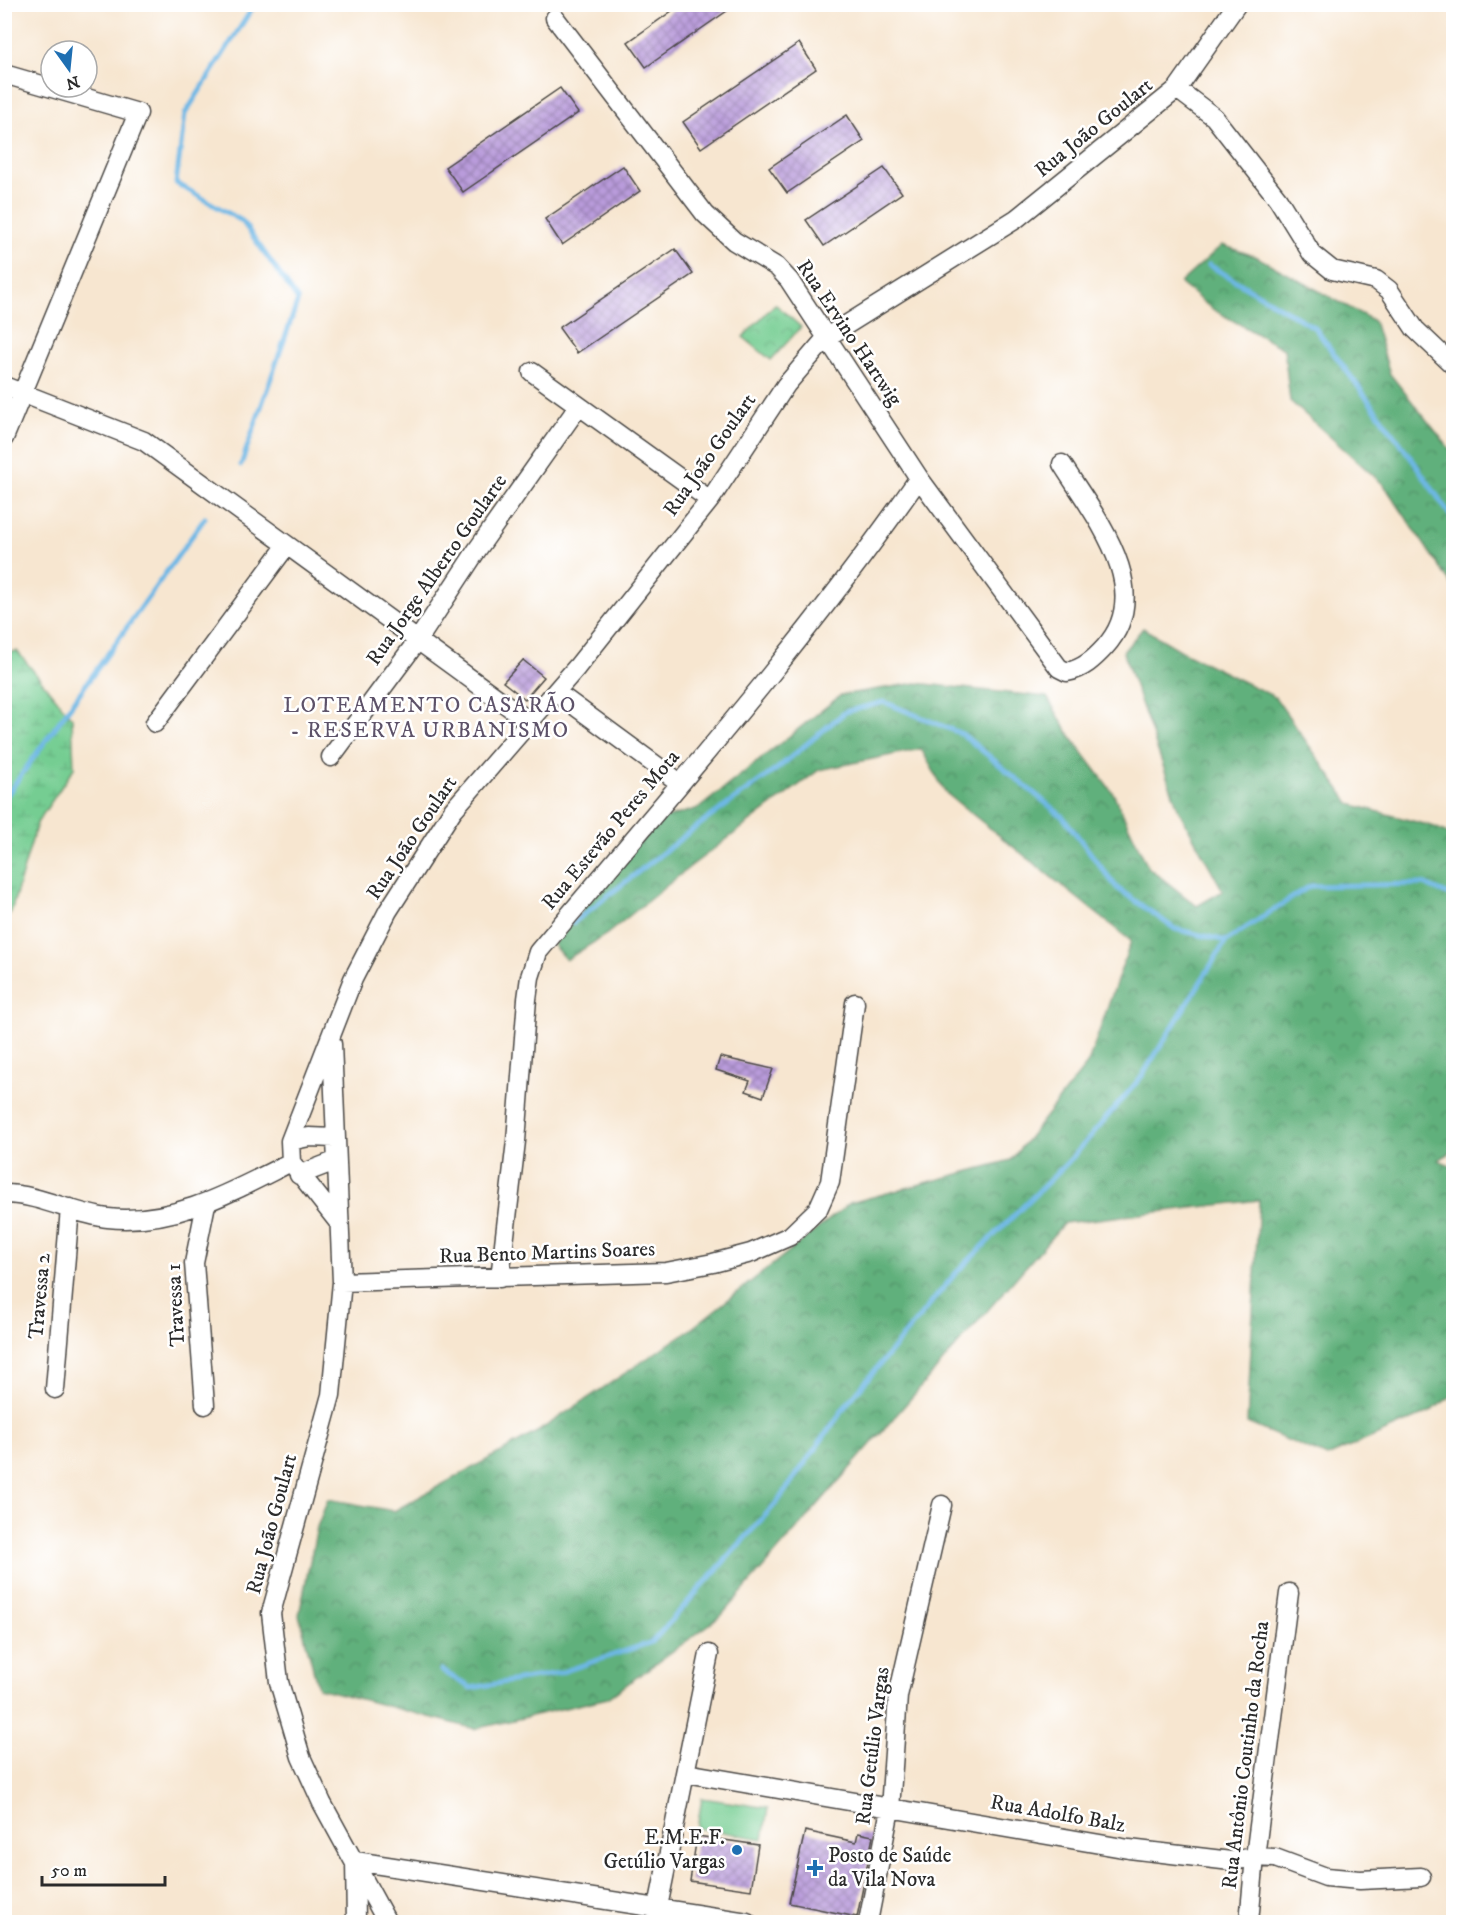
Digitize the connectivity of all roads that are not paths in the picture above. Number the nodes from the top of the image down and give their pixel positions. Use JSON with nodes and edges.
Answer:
{"nodes":[{"id":1,"x":1237,"y":4,"type":"edge"},
{"id":2,"x":555,"y":18,"type":"dead end"},
{"id":3,"x":4,"y":74,"type":"edge"},
{"id":4,"x":1177,"y":89,"type":"junction"},
{"id":5,"x":827,"y":337,"type":"junction"},
{"id":6,"x":1454,"y":366,"type":"edge"},
{"id":7,"x":532,"y":372,"type":"dead end"},
{"id":8,"x":4,"y":386,"type":"edge"},
{"id":9,"x":23,"y":394,"type":"junction"},
{"id":10,"x":578,"y":407,"type":"junction"},
{"id":11,"x":4,"y":438,"type":"edge"},
{"id":12,"x":1062,"y":464,"type":"dead end"},
{"id":13,"x":918,"y":478,"type":"junction"},
{"id":14,"x":710,"y":500,"type":"junction"},
{"id":15,"x":287,"y":545,"type":"junction"},
{"id":16,"x":418,"y":640,"type":"junction"},
{"id":17,"x":556,"y":692,"type":"junction"},
{"id":18,"x":530,"y":722,"type":"junction"},
{"id":19,"x":155,"y":723,"type":"dead end"},
{"id":20,"x":332,"y":758,"type":"dead end"},
{"id":21,"x":680,"y":783,"type":"junction"},
{"id":22,"x":855,"y":1003,"type":"dead end"},
{"id":23,"x":332,"y":1036,"type":"junction"},
{"id":24,"x":334,"y":1138,"type":"junction"},
{"id":25,"x":290,"y":1141,"type":"junction"},
{"id":26,"x":335,"y":1161,"type":"junction"},
{"id":27,"x":295,"y":1168,"type":"junction"},
{"id":28,"x":4,"y":1194,"type":"edge"},
{"id":29,"x":206,"y":1204,"type":"junction"},
{"id":30,"x":70,"y":1208,"type":"junction"},
{"id":31,"x":339,"y":1223,"type":"junction"},
{"id":32,"x":500,"y":1278,"type":"junction"},
{"id":33,"x":342,"y":1282,"type":"junction"},
{"id":34,"x":55,"y":1389,"type":"dead end"},
{"id":35,"x":205,"y":1405,"type":"dead end"},
{"id":36,"x":942,"y":1505,"type":"dead end"},
{"id":37,"x":1289,"y":1593,"type":"dead end"},
{"id":38,"x":709,"y":1654,"type":"dead end"},
{"id":39,"x":686,"y":1773,"type":"junction"},
{"id":40,"x":890,"y":1809,"type":"junction"},
{"id":41,"x":1255,"y":1857,"type":"junction"},
{"id":42,"x":355,"y":1862,"type":"junction"},
{"id":43,"x":1421,"y":1877,"type":"dead end"},
{"id":44,"x":656,"y":1915,"type":"edge"},
{"id":45,"x":356,"y":1923,"type":"edge"},
{"id":46,"x":387,"y":1923,"type":"edge"},
{"id":47,"x":747,"y":1923,"type":"edge"},
{"id":48,"x":868,"y":1923,"type":"edge"},
{"id":49,"x":1249,"y":1923,"type":"edge"}],
"edges":[{"from":1,"to":4,"type":"street","name":"Rua João Goulart"},
{"from":2,"to":5,"type":"street","name":"Rua Ervino Hartwig"},
{"from":3,"to":9,"type":"street"},
{"from":4,"to":5,"type":"street","name":"Rua João Goulart"},
{"from":4,"to":6,"type":"street"},
{"from":5,"to":13,"type":"street","name":"Rua Ervino Hartwig"},
{"from":5,"to":14,"type":"street","name":"Rua João Goulart"},
{"from":7,"to":10,"type":"street"},
{"from":8,"to":9,"type":"street"},
{"from":9,"to":11,"type":"street"},
{"from":9,"to":15,"type":"street"},
{"from":10,"to":14,"type":"street"},
{"from":10,"to":16,"type":"street","name":"Rua Jorge Alberto Goularte"},
{"from":12,"to":13,"type":"street","name":"Rua Ervino Hartwig"},
{"from":13,"to":21,"type":"street","name":"Rua Estevão Peres Mota"},
{"from":14,"to":17,"type":"street","name":"Rua João Goulart"},
{"from":15,"to":16,"type":"street"},
{"from":15,"to":19,"type":"street"},
{"from":16,"to":18,"type":"street"},
{"from":16,"to":20,"type":"street","name":"Rua Jorge Alberto Goularte"},
{"from":17,"to":18,"type":"street","name":"Rua João Goulart"},
{"from":17,"to":21,"type":"street"},
{"from":18,"to":23,"type":"street","name":"Rua João Goulart"},
{"from":21,"to":32,"type":"street","name":"Rua Estevão Peres Mota"},
{"from":22,"to":32,"type":"street","name":"Rua Bento Martins Soares"},
{"from":23,"to":24,"type":"street","name":"Rua João Goulart"},
{"from":23,"to":25,"type":"street","name":"Rua João Goulart"},
{"from":24,"to":25,"type":"street"},
{"from":24,"to":26,"type":"street","name":"Rua João Goulart"},
{"from":25,"to":27,"type":"street","name":"Rua João Goulart"},
{"from":26,"to":27,"type":"street"},
{"from":26,"to":31,"type":"street","name":"Rua João Goulart"},
{"from":27,"to":29,"type":"street"},
{"from":27,"to":31,"type":"street"},
{"from":28,"to":30,"type":"street"},
{"from":29,"to":30,"type":"street"},
{"from":29,"to":35,"type":"street","name":"Travessa 1"},
{"from":30,"to":34,"type":"street","name":"Travessa 2"},
{"from":31,"to":33,"type":"street","name":"Rua João Goulart"},
{"from":32,"to":33,"type":"street","name":"Rua Bento Martins Soares"},
{"from":33,"to":42,"type":"street","name":"Rua João Goulart"},
{"from":36,"to":40,"type":"street","name":"Rua Getúlio Vargas"},
{"from":37,"to":41,"type":"street","name":"Rua Antônio Coutinho da Rocha"},
{"from":38,"to":39,"type":"street"},
{"from":39,"to":40,"type":"street","name":"Rua Adolfo Balz"},
{"from":39,"to":44,"type":"street"},
{"from":40,"to":41,"type":"street","name":"Rua Adolfo Balz"},
{"from":40,"to":48,"type":"street","name":"Rua Getúlio Vargas"},
{"from":41,"to":43,"type":"street","name":"Rua Adolfo Balz"},
{"from":41,"to":49,"type":"street","name":"Rua Antônio Coutinho da Rocha"},
{"from":42,"to":44,"type":"street"},
{"from":42,"to":45,"type":"street"},
{"from":42,"to":46,"type":"street","name":"Rua João Goulart"},
{"from":44,"to":47,"type":"street"}]}
